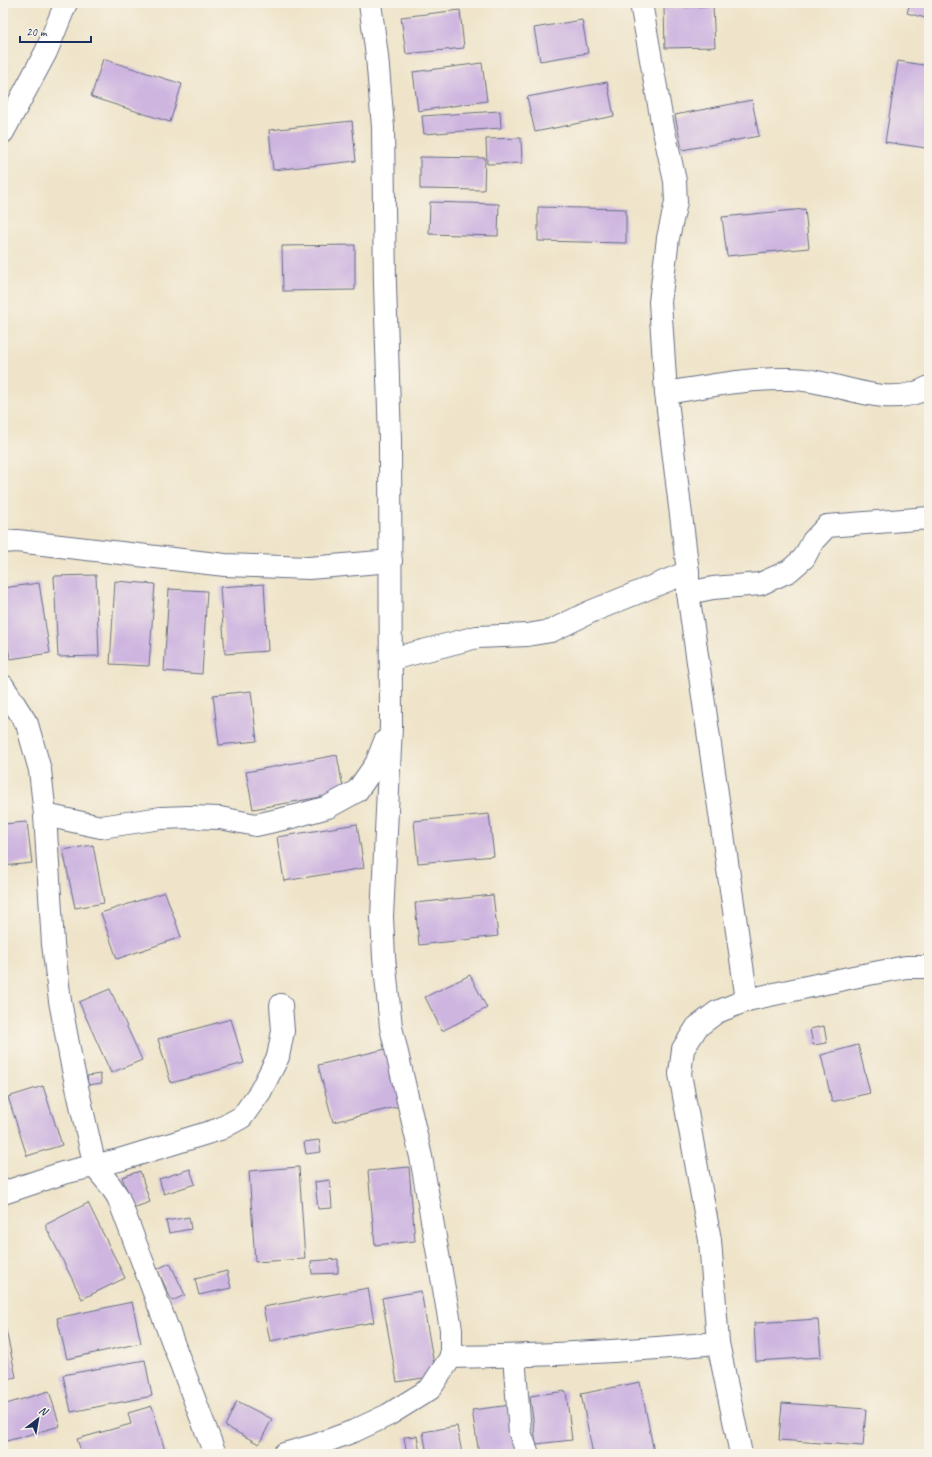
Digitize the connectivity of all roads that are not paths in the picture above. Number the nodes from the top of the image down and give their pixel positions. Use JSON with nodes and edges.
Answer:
{"nodes":[{"id":1,"x":66,"y":3,"type":"edge"},
{"id":2,"x":370,"y":3,"type":"edge"},
{"id":3,"x":641,"y":3,"type":"edge"},
{"id":4,"x":3,"y":132,"type":"edge"},
{"id":5,"x":929,"y":387,"type":"edge"},
{"id":6,"x":666,"y":393,"type":"junction"},
{"id":7,"x":929,"y":518,"type":"edge"},
{"id":8,"x":3,"y":542,"type":"edge"},
{"id":9,"x":391,"y":561,"type":"junction"},
{"id":10,"x":688,"y":572,"type":"junction"},
{"id":11,"x":688,"y":593,"type":"junction"},
{"id":12,"x":392,"y":659,"type":"junction"},
{"id":13,"x":3,"y":686,"type":"edge"},
{"id":14,"x":391,"y":726,"type":"junction"},
{"id":15,"x":45,"y":815,"type":"junction"},
{"id":16,"x":929,"y":967,"type":"edge"},
{"id":17,"x":747,"y":1000,"type":"junction"},
{"id":18,"x":281,"y":1005,"type":"dead end"},
{"id":19,"x":95,"y":1166,"type":"junction"},
{"id":20,"x":3,"y":1193,"type":"edge"},
{"id":21,"x":718,"y":1343,"type":"junction"},
{"id":22,"x":514,"y":1356,"type":"junction"},
{"id":23,"x":451,"y":1357,"type":"junction"},
{"id":24,"x":215,"y":1454,"type":"edge"},
{"id":25,"x":284,"y":1454,"type":"edge"},
{"id":26,"x":528,"y":1454,"type":"edge"},
{"id":27,"x":741,"y":1454,"type":"edge"}],
"edges":[{"from":1,"to":4,"type":"street"},
{"from":2,"to":9,"type":"street"},
{"from":3,"to":6,"type":"street"},
{"from":5,"to":6,"type":"street"},
{"from":6,"to":10,"type":"street"},
{"from":7,"to":11,"type":"street"},
{"from":8,"to":9,"type":"street"},
{"from":9,"to":12,"type":"street"},
{"from":10,"to":11,"type":"street"},
{"from":10,"to":12,"type":"street"},
{"from":11,"to":17,"type":"street"},
{"from":12,"to":14,"type":"street"},
{"from":13,"to":15,"type":"street"},
{"from":14,"to":15,"type":"street"},
{"from":14,"to":23,"type":"street"},
{"from":15,"to":19,"type":"street"},
{"from":16,"to":17,"type":"street"},
{"from":17,"to":21,"type":"street"},
{"from":18,"to":19,"type":"street"},
{"from":19,"to":20,"type":"street"},
{"from":19,"to":24,"type":"street"},
{"from":21,"to":22,"type":"street"},
{"from":21,"to":27,"type":"street"},
{"from":22,"to":23,"type":"street"},
{"from":22,"to":26,"type":"street"},
{"from":23,"to":25,"type":"street"}]}
